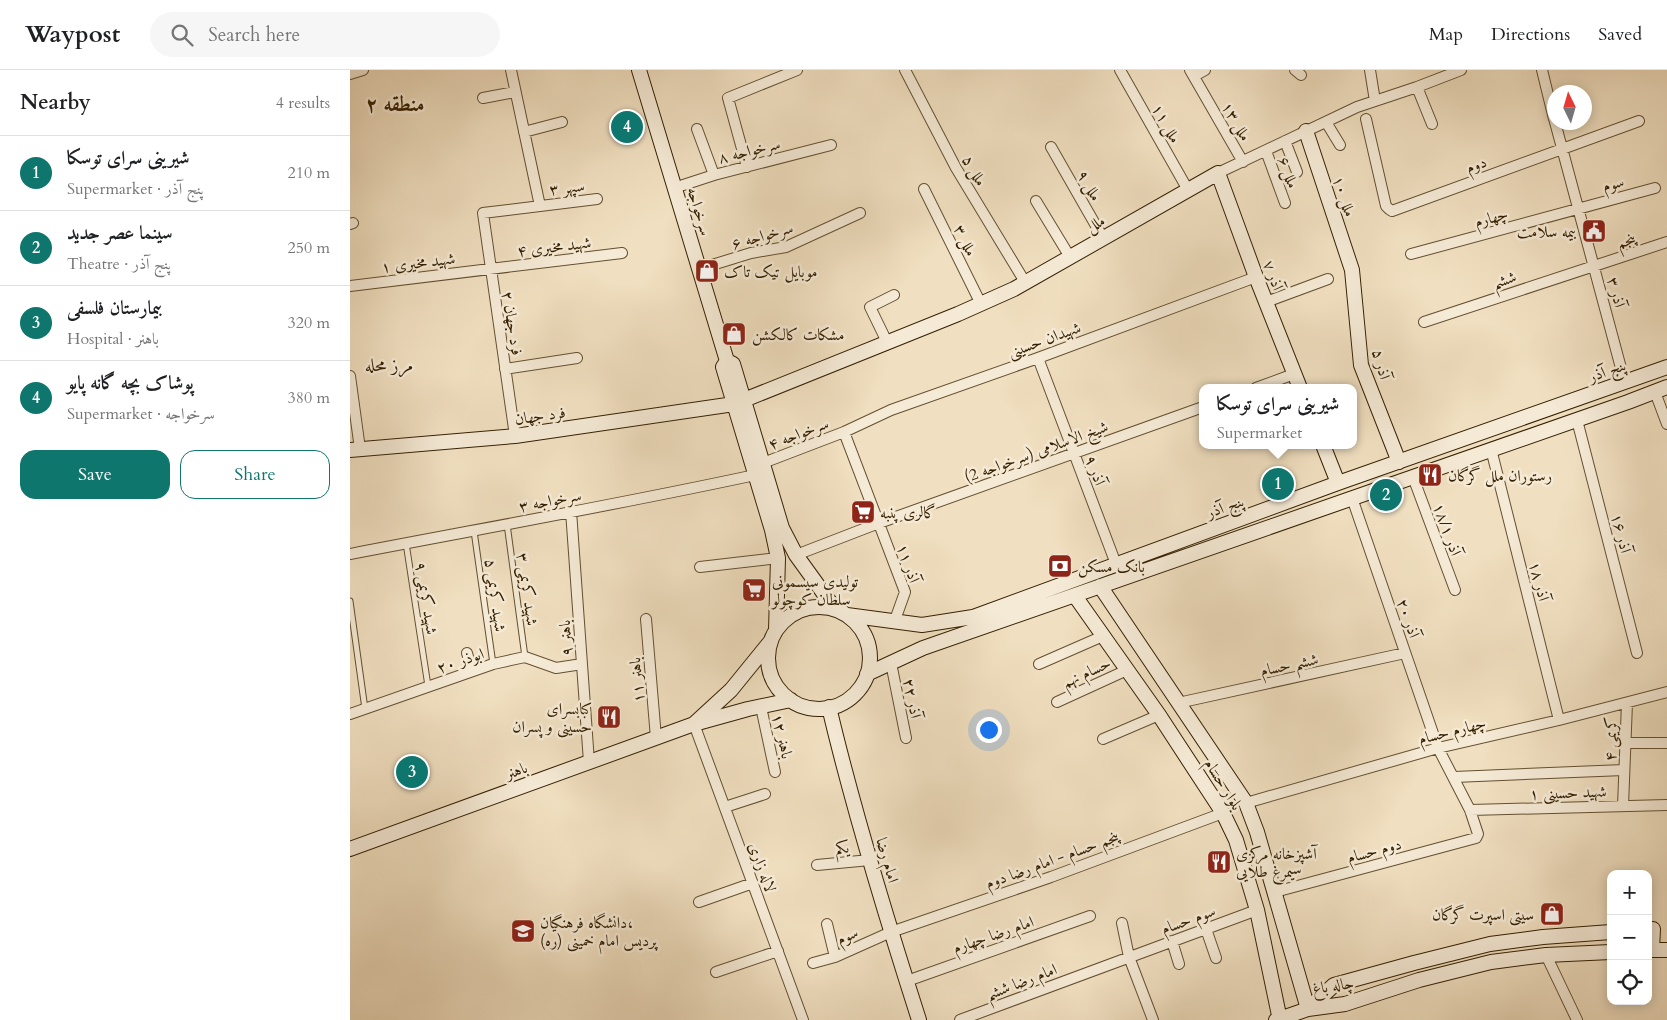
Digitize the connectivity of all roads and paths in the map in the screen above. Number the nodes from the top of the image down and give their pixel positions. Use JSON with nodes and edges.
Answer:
{"nodes":[{"id":1,"x":363,"y":70,"type":"edge"},
{"id":2,"x":510,"y":70,"type":"edge"},
{"id":3,"x":639,"y":70,"type":"edge"},
{"id":4,"x":797,"y":70,"type":"edge"},
{"id":5,"x":905,"y":70,"type":"edge"},
{"id":6,"x":1120,"y":70,"type":"edge"},
{"id":7,"x":1204,"y":70,"type":"edge"},
{"id":8,"x":1370,"y":70,"type":"edge"},
{"id":9,"x":1461,"y":70,"type":"edge"},
{"id":10,"x":1542,"y":70,"type":"edge"},
{"id":11,"x":1192,"y":73,"type":"edge"},
{"id":12,"x":350,"y":74,"type":"edge"},
{"id":13,"x":1417,"y":88,"type":"junction"},
{"id":14,"x":1547,"y":90,"type":"edge"},
{"id":15,"x":515,"y":92,"type":"junction"},
{"id":16,"x":483,"y":98,"type":"dead end"},
{"id":17,"x":1375,"y":101,"type":"junction"},
{"id":18,"x":1366,"y":119,"type":"dead end"},
{"id":19,"x":562,"y":122,"type":"dead end"},
{"id":20,"x":1326,"y":122,"type":"junction"},
{"id":21,"x":1639,"y":122,"type":"dead end"},
{"id":22,"x":1432,"y":124,"type":"dead end"},
{"id":23,"x":697,"y":129,"type":"dead end"},
{"id":24,"x":1557,"y":130,"type":"edge"},
{"id":25,"x":524,"y":132,"type":"junction"},
{"id":26,"x":1306,"y":132,"type":"junction"},
{"id":27,"x":1285,"y":141,"type":"junction"},
{"id":28,"x":831,"y":145,"type":"dead end"},
{"id":29,"x":1340,"y":145,"type":"dead end"},
{"id":30,"x":1051,"y":147,"type":"dead end"},
{"id":31,"x":1562,"y":148,"type":"junction"},
{"id":32,"x":1266,"y":151,"type":"junction"},
{"id":33,"x":1243,"y":162,"type":"junction"},
{"id":34,"x":747,"y":167,"type":"junction"},
{"id":35,"x":1297,"y":172,"type":"dead end"},
{"id":36,"x":1218,"y":173,"type":"junction"},
{"id":37,"x":714,"y":175,"type":"junction"},
{"id":38,"x":674,"y":188,"type":"junction"},
{"id":39,"x":1656,"y":188,"type":"dead end"},
{"id":40,"x":924,"y":189,"type":"dead end"},
{"id":41,"x":1188,"y":190,"type":"junction"},
{"id":42,"x":598,"y":199,"type":"dead end"},
{"id":43,"x":1036,"y":201,"type":"dead end"},
{"id":44,"x":1285,"y":203,"type":"dead end"},
{"id":45,"x":540,"y":206,"type":"junction"},
{"id":46,"x":1578,"y":208,"type":"junction"},
{"id":47,"x":483,"y":213,"type":"joint"},
{"id":48,"x":860,"y":214,"type":"dead end"},
{"id":49,"x":1104,"y":238,"type":"junction"},
{"id":50,"x":1667,"y":242,"type":"edge"},
{"id":51,"x":622,"y":253,"type":"dead end"},
{"id":52,"x":1411,"y":254,"type":"dead end"},
{"id":53,"x":1070,"y":257,"type":"junction"},
{"id":54,"x":1595,"y":266,"type":"junction"},
{"id":55,"x":490,"y":269,"type":"junction"},
{"id":56,"x":699,"y":269,"type":"junction"},
{"id":57,"x":1352,"y":270,"type":"joint"},
{"id":58,"x":1256,"y":277,"type":"junction"},
{"id":59,"x":1328,"y":279,"type":"dead end"},
{"id":60,"x":1025,"y":282,"type":"junction"},
{"id":61,"x":350,"y":286,"type":"edge"},
{"id":62,"x":894,"y":295,"type":"dead end"},
{"id":63,"x":1266,"y":302,"type":"junction"},
{"id":64,"x":981,"y":304,"type":"junction"},
{"id":65,"x":1424,"y":322,"type":"dead end"},
{"id":66,"x":887,"y":342,"type":"junction"},
{"id":67,"x":577,"y":358,"type":"dead end"},
{"id":68,"x":1038,"y":358,"type":"junction"},
{"id":69,"x":1667,"y":367,"type":"edge"},
{"id":70,"x":505,"y":369,"type":"junction"},
{"id":71,"x":1294,"y":374,"type":"junction"},
{"id":72,"x":350,"y":376,"type":"edge"},
{"id":73,"x":1626,"y":383,"type":"junction"},
{"id":74,"x":1267,"y":384,"type":"edge"},
{"id":75,"x":1298,"y":384,"type":"edge"},
{"id":76,"x":1661,"y":389,"type":"edge"},
{"id":77,"x":739,"y":402,"type":"junction"},
{"id":78,"x":1199,"y":408,"type":"edge"},
{"id":79,"x":1577,"y":420,"type":"junction"},
{"id":80,"x":1667,"y":424,"type":"edge"},
{"id":81,"x":844,"y":432,"type":"junction"},
{"id":82,"x":515,"y":436,"type":"junction"},
{"id":83,"x":355,"y":449,"type":"edge"},
{"id":84,"x":1325,"y":449,"type":"edge"},
{"id":85,"x":1491,"y":449,"type":"junction"},
{"id":86,"x":1074,"y":453,"type":"junction"},
{"id":87,"x":1399,"y":462,"type":"junction"},
{"id":88,"x":763,"y":463,"type":"junction"},
{"id":89,"x":756,"y":476,"type":"junction"},
{"id":90,"x":1412,"y":477,"type":"junction"},
{"id":91,"x":1338,"y":483,"type":"junction"},
{"id":92,"x":1352,"y":498,"type":"junction"},
{"id":93,"x":571,"y":511,"type":"junction"},
{"id":94,"x":879,"y":523,"type":"junction"},
{"id":95,"x":507,"y":524,"type":"junction"},
{"id":96,"x":474,"y":530,"type":"junction"},
{"id":97,"x":406,"y":543,"type":"junction"},
{"id":98,"x":350,"y":554,"type":"edge"},
{"id":99,"x":796,"y":555,"type":"junction"},
{"id":100,"x":778,"y":558,"type":"junction"},
{"id":101,"x":1116,"y":564,"type":"junction"},
{"id":102,"x":700,"y":567,"type":"dead end"},
{"id":103,"x":1100,"y":586,"type":"junction"},
{"id":104,"x":1454,"y":590,"type":"dead end"},
{"id":105,"x":1075,"y":596,"type":"junction"},
{"id":106,"x":350,"y":601,"type":"edge"},
{"id":107,"x":841,"y":612,"type":"junction"},
{"id":108,"x":646,"y":619,"type":"dead end"},
{"id":109,"x":895,"y":620,"type":"junction"},
{"id":110,"x":773,"y":636,"type":"junction"},
{"id":111,"x":1103,"y":636,"type":"junction"},
{"id":112,"x":467,"y":653,"type":"dead end"},
{"id":113,"x":1406,"y":653,"type":"junction"},
{"id":114,"x":1637,"y":653,"type":"dead end"},
{"id":115,"x":525,"y":657,"type":"junction"},
{"id":116,"x":891,"y":663,"type":"junction"},
{"id":117,"x":493,"y":664,"type":"junction"},
{"id":118,"x":582,"y":664,"type":"junction"},
{"id":119,"x":1039,"y":664,"type":"dead end"},
{"id":120,"x":1127,"y":670,"type":"junction"},
{"id":121,"x":472,"y":671,"type":"junction"},
{"id":122,"x":867,"y":674,"type":"junction"},
{"id":123,"x":428,"y":686,"type":"junction"},
{"id":124,"x":1667,"y":692,"type":"edge"},
{"id":125,"x":790,"y":700,"type":"junction"},
{"id":126,"x":1057,"y":702,"type":"dead end"},
{"id":127,"x":1178,"y":703,"type":"junction"},
{"id":128,"x":1627,"y":703,"type":"junction"},
{"id":129,"x":761,"y":707,"type":"junction"},
{"id":130,"x":829,"y":707,"type":"junction"},
{"id":131,"x":366,"y":709,"type":"junction"},
{"id":132,"x":350,"y":714,"type":"edge"},
{"id":133,"x":1159,"y":715,"type":"junction"},
{"id":134,"x":1559,"y":720,"type":"junction"},
{"id":135,"x":694,"y":724,"type":"junction"},
{"id":136,"x":656,"y":738,"type":"junction"},
{"id":137,"x":906,"y":738,"type":"dead end"},
{"id":138,"x":1103,"y":739,"type":"dead end"},
{"id":139,"x":1625,"y":743,"type":"junction"},
{"id":140,"x":1667,"y":743,"type":"edge"},
{"id":141,"x":1438,"y":748,"type":"junction"},
{"id":142,"x":589,"y":762,"type":"junction"},
{"id":143,"x":1624,"y":770,"type":"junction"},
{"id":144,"x":775,"y":772,"type":"dead end"},
{"id":145,"x":1454,"y":777,"type":"junction"},
{"id":146,"x":766,"y":794,"type":"dead end"},
{"id":147,"x":1246,"y":803,"type":"junction"},
{"id":148,"x":1667,"y":805,"type":"edge"},
{"id":149,"x":1622,"y":806,"type":"junction"},
{"id":150,"x":725,"y":807,"type":"junction"},
{"id":151,"x":1470,"y":810,"type":"junction"},
{"id":152,"x":1223,"y":813,"type":"junction"},
{"id":153,"x":1478,"y":834,"type":"joint"},
{"id":154,"x":350,"y":849,"type":"edge"},
{"id":155,"x":870,"y":860,"type":"junction"},
{"id":156,"x":816,"y":865,"type":"dead end"},
{"id":157,"x":753,"y":883,"type":"junction"},
{"id":158,"x":1275,"y":892,"type":"junction"},
{"id":159,"x":699,"y":902,"type":"dead end"},
{"id":160,"x":1257,"y":910,"type":"junction"},
{"id":161,"x":1090,"y":916,"type":"dead end"},
{"id":162,"x":1122,"y":922,"type":"dead end"},
{"id":163,"x":827,"y":924,"type":"dead end"},
{"id":164,"x":1206,"y":929,"type":"junction"},
{"id":165,"x":1652,"y":930,"type":"edge"},
{"id":166,"x":1667,"y":930,"type":"edge"},
{"id":167,"x":891,"y":932,"type":"junction"},
{"id":168,"x":1607,"y":932,"type":"edge"},
{"id":169,"x":1172,"y":941,"type":"junction"},
{"id":170,"x":1652,"y":950,"type":"edge"},
{"id":171,"x":1667,"y":950,"type":"edge"},
{"id":172,"x":778,"y":951,"type":"junction"},
{"id":173,"x":1607,"y":952,"type":"edge"},
{"id":174,"x":1546,"y":955,"type":"junction"},
{"id":175,"x":835,"y":957,"type":"junction"},
{"id":176,"x":1129,"y":957,"type":"junction"},
{"id":177,"x":1216,"y":958,"type":"dead end"},
{"id":178,"x":813,"y":963,"type":"dead end"},
{"id":179,"x":1179,"y":964,"type":"dead end"},
{"id":180,"x":716,"y":972,"type":"dead end"},
{"id":181,"x":906,"y":981,"type":"junction"},
{"id":182,"x":1308,"y":1009,"type":"junction"},
{"id":183,"x":803,"y":1020,"type":"edge"},
{"id":184,"x":919,"y":1020,"type":"edge"},
{"id":185,"x":960,"y":1020,"type":"edge"},
{"id":186,"x":1153,"y":1020,"type":"edge"},
{"id":187,"x":1278,"y":1020,"type":"edge"},
{"id":188,"x":1577,"y":1020,"type":"edge"}],
"edges":[{"from":1,"to":12,"type":"street"},
{"from":2,"to":15,"type":"street"},
{"from":3,"to":38,"type":"main road","name":"سرخواجه"},
{"from":4,"to":34,"type":"street"},
{"from":5,"to":60,"type":"street","name":"ملل ۵"},
{"from":6,"to":41,"type":"street","name":"۱۱ ملل"},
{"from":7,"to":11,"type":"street"},
{"from":8,"to":17,"type":"street"},
{"from":9,"to":13,"type":"street","name":"ملل"},
{"from":10,"to":14,"type":"street","name":"۳ آذر"},
{"from":11,"to":33,"type":"street","name":"ملل ۱۳"},
{"from":13,"to":17,"type":"street","name":"ملل"},
{"from":13,"to":22,"type":"street"},
{"from":15,"to":16,"type":"street"},
{"from":15,"to":25,"type":"street"},
{"from":17,"to":20,"type":"street","name":"ملل"},
{"from":18,"to":31,"type":"street","name":"دوم"},
{"from":19,"to":25,"type":"street"},
{"from":20,"to":26,"type":"street","name":"ملل"},
{"from":20,"to":29,"type":"street"},
{"from":21,"to":31,"type":"street","name":"دوم"},
{"from":23,"to":37,"type":"street"},
{"from":24,"to":31,"type":"street","name":"۳ آذر"},
{"from":25,"to":45,"type":"street"},
{"from":26,"to":27,"type":"street","name":"ملل"},
{"from":26,"to":57,"type":"main road","name":"۱۰ ملل"},
{"from":27,"to":32,"type":"street","name":"ملل"},
{"from":27,"to":35,"type":"street"},
{"from":28,"to":34,"type":"street","name":"۸ سرخواجه"},
{"from":30,"to":49,"type":"street","name":"ملل ۹"},
{"from":31,"to":46,"type":"street","name":"۳ آذر"},
{"from":32,"to":33,"type":"street","name":"ملل"},
{"from":32,"to":44,"type":"street","name":"۶ ملل"},
{"from":33,"to":36,"type":"street","name":"ملل"},
{"from":34,"to":37,"type":"street","name":"۸ سرخواجه"},
{"from":36,"to":41,"type":"main road","name":"ملل"},
{"from":36,"to":58,"type":"main road","name":"آذر ۷"},
{"from":37,"to":38,"type":"street","name":"۸ سرخواجه"},
{"from":38,"to":56,"type":"main road","name":"سرخواجه"},
{"from":39,"to":46,"type":"street","name":"سوم"},
{"from":40,"to":64,"type":"street","name":"ملل ۳"},
{"from":41,"to":49,"type":"main road","name":"ملل"},
{"from":42,"to":45,"type":"street","name":"۳ سپهر"},
{"from":43,"to":53,"type":"street"},
{"from":45,"to":47,"type":"street","name":"۳ سپهر"},
{"from":46,"to":52,"type":"street","name":"چهارم"},
{"from":46,"to":54,"type":"street","name":"۳ آذر"},
{"from":47,"to":55,"type":"street","name":"۲ فرد جهان"},
{"from":48,"to":56,"type":"street","name":"سرخواجه ۶"},
{"from":49,"to":53,"type":"main road","name":"ملل"},
{"from":50,"to":54,"type":"street","name":"پنجم"},
{"from":51,"to":55,"type":"street","name":"۴ شهید مخیری"},
{"from":53,"to":60,"type":"main road","name":"ملل"},
{"from":54,"to":65,"type":"street","name":"ششم"},
{"from":54,"to":73,"type":"street","name":"۳ آذر"},
{"from":55,"to":61,"type":"street","name":"شهید مخیری ۱"},
{"from":55,"to":70,"type":"street","name":"۲ فرد جهان"},
{"from":56,"to":77,"type":"main road","name":"سرخواجه"},
{"from":57,"to":87,"type":"main road","name":"آذر ۵"},
{"from":58,"to":63,"type":"main road","name":"آذر ۷"},
{"from":58,"to":68,"type":"street","name":"شهیدان حسینی"},
{"from":59,"to":63,"type":"street"},
{"from":60,"to":64,"type":"main road","name":"ملل"},
{"from":62,"to":66,"type":"street"},
{"from":63,"to":71,"type":"main road","name":"آذر ۷"},
{"from":64,"to":66,"type":"main road","name":"ملل"},
{"from":66,"to":77,"type":"main road","name":"ملل"},
{"from":67,"to":70,"type":"street"},
{"from":68,"to":81,"type":"street","name":"شهیدان حسینی"},
{"from":68,"to":86,"type":"street","name":"۹ آذر"},
{"from":69,"to":73,"type":"main road","name":"پنج آذر"},
{"from":70,"to":82,"type":"street","name":"۲ فرد جهان"},
{"from":71,"to":74,"type":"street"},
{"from":71,"to":75,"type":"main road","name":"آذر ۷"},
{"from":72,"to":83,"type":"street"},
{"from":73,"to":87,"type":"main road","name":"پنج آذر"},
{"from":76,"to":79,"type":"main road"},
{"from":76,"to":80,"type":"street"},
{"from":77,"to":82,"type":"main road","name":"فرد جهان"},
{"from":77,"to":88,"type":"main road","name":"سرخواجه"},
{"from":77,"to":89,"type":"main road","name":"سرخواجه"},
{"from":78,"to":86,"type":"street","name":"شیخ الاسلامی (سرخواجه 2)"},
{"from":79,"to":85,"type":"main road"},
{"from":79,"to":114,"type":"street","name":"۱۶ آذر"},
{"from":81,"to":88,"type":"street","name":"سرخواجه ۴"},
{"from":81,"to":94,"type":"street","name":"آذر ۱۱"},
{"from":82,"to":83,"type":"main road","name":"فرد جهان"},
{"from":84,"to":91,"type":"main road"},
{"from":85,"to":90,"type":"main road"},
{"from":85,"to":134,"type":"street","name":"۱۸ آذر"},
{"from":86,"to":94,"type":"street","name":"شیخ الاسلامی (سرخواجه 2)"},
{"from":86,"to":101,"type":"street","name":"۹ آذر"},
{"from":87,"to":91,"type":"main road","name":"پنج آذر"},
{"from":88,"to":99,"type":"main road","name":"سرخواجه"},
{"from":89,"to":93,"type":"street","name":"سرخواجه ۳"},
{"from":89,"to":100,"type":"main road","name":"سرخواجه"},
{"from":90,"to":92,"type":"main road"},
{"from":90,"to":104,"type":"street","name":"۱۸/۱ آذر"},
{"from":91,"to":101,"type":"main road","name":"پنج آذر"},
{"from":92,"to":103,"type":"main road"},
{"from":92,"to":113,"type":"street","name":"۲۰ آذر"},
{"from":93,"to":95,"type":"street","name":"سرخواجه ۳"},
{"from":93,"to":118,"type":"street","name":"۹ باهنر"},
{"from":94,"to":99,"type":"street","name":"شیخ الاسلامی (سرخواجه 2)"},
{"from":94,"to":109,"type":"street","name":"آذر ۱۱"},
{"from":95,"to":96,"type":"street","name":"سرخواجه ۳"},
{"from":95,"to":115,"type":"lane","name":"۳ شهید کریمی"},
{"from":96,"to":97,"type":"street","name":"سرخواجه ۳"},
{"from":96,"to":117,"type":"lane","name":"۵ شهید کریمی"},
{"from":97,"to":98,"type":"street","name":"سرخواجه ۳"},
{"from":97,"to":123,"type":"lane","name":"۹ شهید کریمی"},
{"from":99,"to":107,"type":"main road","name":"سرخواجه"},
{"from":100,"to":102,"type":"street"},
{"from":100,"to":110,"type":"main road","name":"سرخواجه"},
{"from":101,"to":109,"type":"main road","name":"پنج آذر"},
{"from":103,"to":105,"type":"main road"},
{"from":103,"to":127,"type":"main road","name":"بلوار حسام"},
{"from":105,"to":111,"type":"main road","name":"بلوار حسام"},
{"from":105,"to":116,"type":"main road"},
{"from":106,"to":131,"type":"lane"},
{"from":107,"to":109,"type":"main road","name":"پنج آذر"},
{"from":107,"to":110,"type":"main road"},
{"from":107,"to":122,"type":"main road"},
{"from":108,"to":136,"type":"street","name":"باهنر ۱۱"},
{"from":110,"to":125,"type":"main road"},
{"from":110,"to":135,"type":"main road","name":"باهنر"},
{"from":111,"to":119,"type":"street"},
{"from":111,"to":120,"type":"main road","name":"بلوار حسام"},
{"from":112,"to":121,"type":"street"},
{"from":113,"to":127,"type":"street","name":"ششم حسام"},
{"from":113,"to":141,"type":"street","name":"۲۰ آذر"},
{"from":115,"to":117,"type":"street","name":"ابوذر ۲۰"},
{"from":115,"to":118,"type":"street"},
{"from":116,"to":122,"type":"main road"},
{"from":116,"to":137,"type":"street","name":"۲۲ آذر"},
{"from":117,"to":121,"type":"street","name":"ابوذر ۲۰"},
{"from":118,"to":142,"type":"street","name":"۹ باهنر"},
{"from":120,"to":126,"type":"street","name":"حسام نهم"},
{"from":120,"to":133,"type":"main road","name":"بلوار حسام"},
{"from":121,"to":123,"type":"street","name":"ابوذر ۲۰"},
{"from":122,"to":130,"type":"main road"},
{"from":123,"to":131,"type":"street","name":"ابوذر ۲۰"},
{"from":124,"to":128,"type":"street","name":"چهارم حسام"},
{"from":125,"to":129,"type":"main road","name":"باهنر"},
{"from":125,"to":130,"type":"main road"},
{"from":127,"to":133,"type":"main road"},
{"from":127,"to":147,"type":"main road","name":"بلوار حسام"},
{"from":128,"to":134,"type":"street","name":"چهارم حسام"},
{"from":128,"to":139,"type":"street","name":"کریمی ۴"},
{"from":129,"to":135,"type":"main road","name":"باهنر"},
{"from":129,"to":144,"type":"street","name":"۱۲ باهنر"},
{"from":130,"to":155,"type":"main road","name":"امام رضا"},
{"from":131,"to":132,"type":"street","name":"ابوذر ۲۰"},
{"from":133,"to":138,"type":"street"},
{"from":133,"to":152,"type":"main road","name":"بلوار حسام"},
{"from":134,"to":141,"type":"street","name":"چهارم حسام"},
{"from":135,"to":136,"type":"main road","name":"باهنر"},
{"from":135,"to":150,"type":"street","name":"لاله زاری"},
{"from":136,"to":142,"type":"main road","name":"باهنر"},
{"from":139,"to":140,"type":"street"},
{"from":139,"to":143,"type":"street","name":"کریمی ۴"},
{"from":141,"to":145,"type":"street","name":"۲۰ آذر"},
{"from":141,"to":147,"type":"street","name":"چهارم حسام"},
{"from":142,"to":154,"type":"main road","name":"باهنر"},
{"from":143,"to":145,"type":"street"},
{"from":143,"to":149,"type":"street","name":"کریمی ۴"},
{"from":145,"to":151,"type":"street","name":"۲۰ آذر"},
{"from":146,"to":150,"type":"street"},
{"from":147,"to":158,"type":"main road","name":"بلوار حسام"},
{"from":148,"to":149,"type":"street","name":"۱ شهید حسینی"},
{"from":149,"to":151,"type":"street","name":"۱ شهید حسینی"},
{"from":150,"to":157,"type":"street","name":"لاله زاری"},
{"from":151,"to":153,"type":"street","name":"۲۰ آذر"},
{"from":152,"to":160,"type":"main road","name":"بلوار حسام"},
{"from":152,"to":167,"type":"street","name":"پنجم حسام - امام رضا دوم"},
{"from":153,"to":158,"type":"street","name":"دوم حسام"},
{"from":155,"to":156,"type":"street","name":"یکم"},
{"from":155,"to":167,"type":"main road","name":"امام رضا"},
{"from":157,"to":159,"type":"street"},
{"from":157,"to":172,"type":"street","name":"لاله زاری"},
{"from":158,"to":182,"type":"main road","name":"بلوار حسام"},
{"from":160,"to":164,"type":"street","name":"سوم حسام"},
{"from":160,"to":187,"type":"main road","name":"بلوار حسام"},
{"from":161,"to":181,"type":"street","name":"امام رضا چهارم"},
{"from":162,"to":176,"type":"street"},
{"from":163,"to":175,"type":"street"},
{"from":164,"to":169,"type":"street","name":"سوم حسام"},
{"from":164,"to":177,"type":"street"},
{"from":165,"to":166,"type":"main road"},
{"from":167,"to":175,"type":"street","name":"سوم"},
{"from":167,"to":181,"type":"main road","name":"امام رضا"},
{"from":168,"to":182,"type":"main road","name":"چاله باغ"},
{"from":169,"to":176,"type":"street","name":"سوم حسام"},
{"from":169,"to":179,"type":"street"},
{"from":170,"to":171,"type":"main road"},
{"from":172,"to":180,"type":"street"},
{"from":172,"to":183,"type":"street","name":"لاله زاری"},
{"from":173,"to":174,"type":"main road","name":"چاله باغ"},
{"from":174,"to":182,"type":"main road","name":"چاله باغ"},
{"from":174,"to":188,"type":"street"},
{"from":175,"to":178,"type":"street","name":"سوم"},
{"from":176,"to":185,"type":"street","name":"امام رضا ششم"},
{"from":176,"to":186,"type":"street"},
{"from":181,"to":184,"type":"main road","name":"امام رضا"},
{"from":182,"to":187,"type":"main road"}]}
